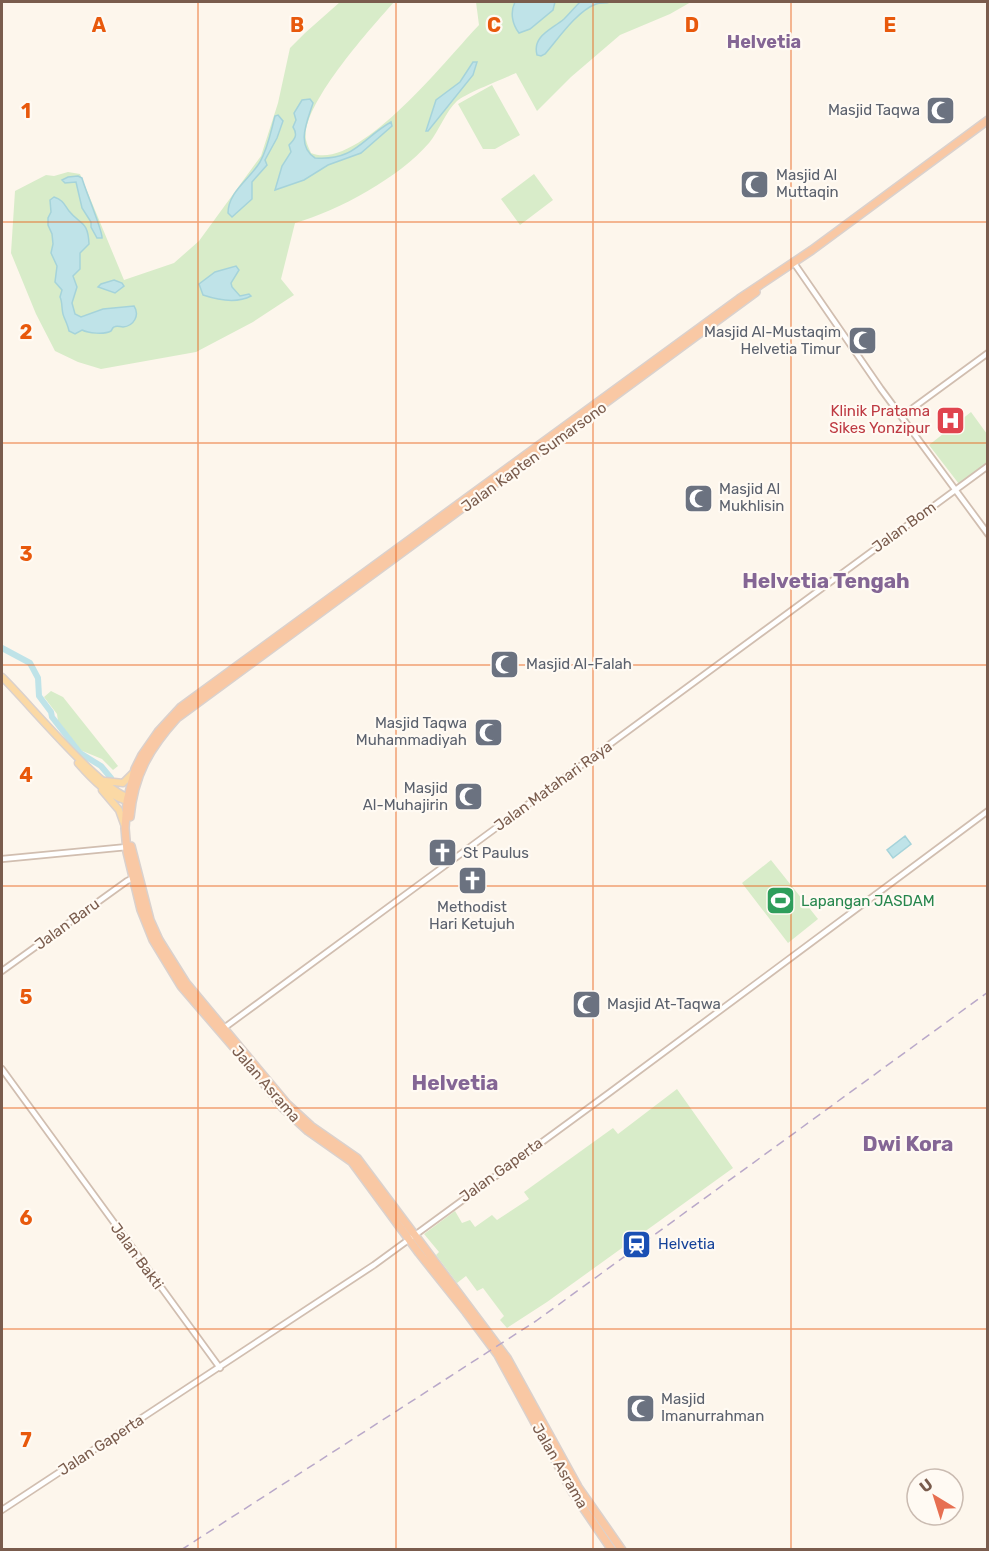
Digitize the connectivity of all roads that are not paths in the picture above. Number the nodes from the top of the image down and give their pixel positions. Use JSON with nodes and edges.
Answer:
{"nodes":[{"id":1,"x":987,"y":120,"type":"edge"},
{"id":2,"x":794,"y":263,"type":"junction"},
{"id":3,"x":987,"y":353,"type":"edge"},
{"id":4,"x":902,"y":416,"type":"junction"},
{"id":5,"x":987,"y":466,"type":"edge"},
{"id":6,"x":955,"y":490,"type":"junction"},
{"id":7,"x":987,"y":534,"type":"edge"},
{"id":8,"x":853,"y":565,"type":"joint"},
{"id":9,"x":272,"y":646,"type":"junction"},
{"id":10,"x":2,"y":677,"type":"edge"},
{"id":11,"x":2,"y":682,"type":"edge"},
{"id":12,"x":135,"y":770,"type":"junction"},
{"id":13,"x":96,"y":778,"type":"junction"},
{"id":14,"x":130,"y":800,"type":"junction"},
{"id":15,"x":987,"y":811,"type":"edge"},
{"id":16,"x":125,"y":828,"type":"junction"},
{"id":17,"x":127,"y":847,"type":"junction"},
{"id":18,"x":2,"y":859,"type":"edge"},
{"id":19,"x":132,"y":879,"type":"junction"},
{"id":20,"x":2,"y":971,"type":"edge"},
{"id":21,"x":224,"y":1028,"type":"junction"},
{"id":22,"x":2,"y":1069,"type":"edge"},
{"id":23,"x":411,"y":1237,"type":"junction"},
{"id":24,"x":220,"y":1368,"type":"junction"},
{"id":25,"x":2,"y":1510,"type":"edge"},
{"id":26,"x":612,"y":1550,"type":"edge"},
{"id":27,"x":622,"y":1550,"type":"edge"}],
"edges":[{"from":1,"to":2,"type":"highway","name":"Jalan Kapten Sumarsono"},
{"from":2,"to":4,"type":"street"},
{"from":2,"to":9,"type":"highway","name":"Jalan Kapten Sumarsono"},
{"from":3,"to":4,"type":"street"},
{"from":4,"to":6,"type":"street"},
{"from":5,"to":6,"type":"street","name":"Jalan Bom"},
{"from":6,"to":7,"type":"street"},
{"from":6,"to":8,"type":"street","name":"Jalan Bom"},
{"from":8,"to":21,"type":"street","name":"Jalan Matahari Raya"},
{"from":9,"to":12,"type":"highway","name":"Jalan Asrama"},
{"from":9,"to":14,"type":"highway","name":"Jalan Asrama"},
{"from":10,"to":13,"type":"main road"},
{"from":11,"to":13,"type":"main road"},
{"from":12,"to":13,"type":"main road"},
{"from":12,"to":14,"type":"highway","name":"Jalan Asrama"},
{"from":13,"to":14,"type":"main road"},
{"from":13,"to":16,"type":"main road"},
{"from":14,"to":16,"type":"highway","name":"Jalan Asrama"},
{"from":14,"to":19,"type":"highway","name":"Jalan Asrama"},
{"from":15,"to":23,"type":"street","name":"Jalan Gaperta"},
{"from":16,"to":17,"type":"highway","name":"Jalan Asrama"},
{"from":17,"to":18,"type":"street"},
{"from":17,"to":19,"type":"highway","name":"Jalan Asrama"},
{"from":19,"to":20,"type":"street","name":"Jalan Baru"},
{"from":19,"to":21,"type":"highway","name":"Jalan Asrama"},
{"from":19,"to":23,"type":"highway","name":"Jalan Asrama"},
{"from":21,"to":23,"type":"highway","name":"Jalan Asrama"},
{"from":22,"to":24,"type":"street","name":"Jalan Bakti"},
{"from":23,"to":24,"type":"street","name":"Jalan Gaperta"},
{"from":23,"to":26,"type":"highway","name":"Jalan Asrama"},
{"from":23,"to":27,"type":"highway","name":"Jalan Asrama"},
{"from":24,"to":25,"type":"street","name":"Jalan Gaperta"}]}
